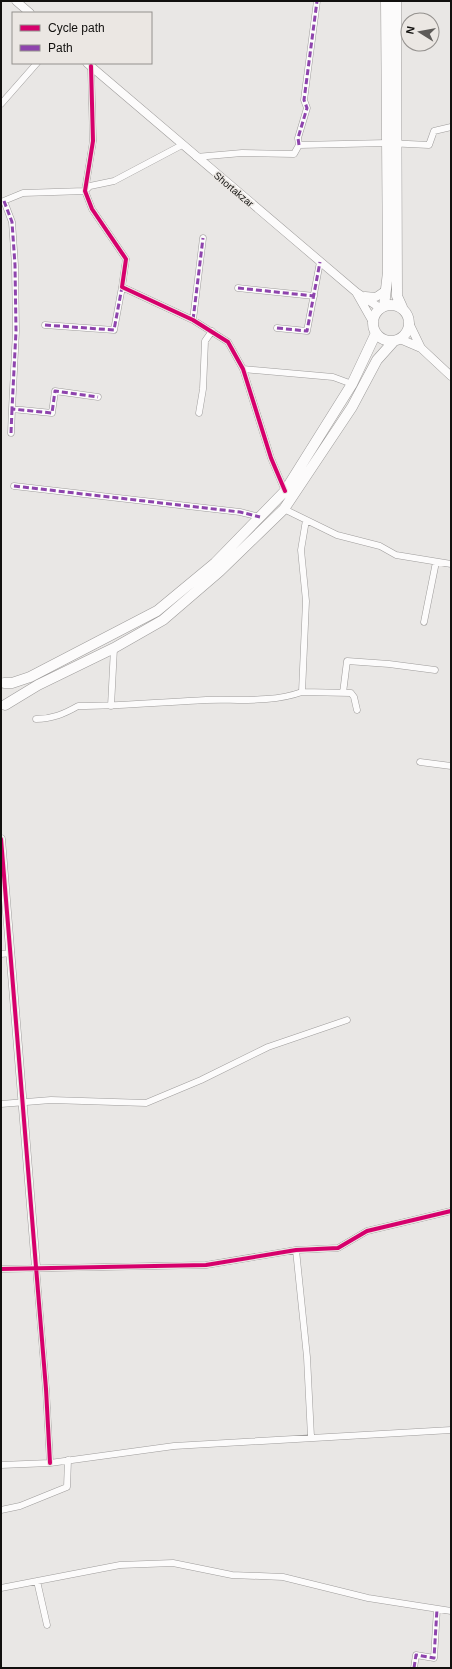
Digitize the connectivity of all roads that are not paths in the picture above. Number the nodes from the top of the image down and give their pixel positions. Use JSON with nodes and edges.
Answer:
{"nodes":[{"id":1,"x":16,"y":1,"type":"edge"},
{"id":2,"x":317,"y":1,"type":"edge"},
{"id":3,"x":386,"y":1,"type":"edge"},
{"id":4,"x":396,"y":1,"type":"edge"},
{"id":5,"x":29,"y":12,"type":"edge"},
{"id":6,"x":36,"y":64,"type":"edge"},
{"id":7,"x":89,"y":64,"type":"edge"},
{"id":8,"x":1,"y":104,"type":"edge"},
{"id":9,"x":451,"y":127,"type":"edge"},
{"id":10,"x":392,"y":143,"type":"junction"},
{"id":11,"x":182,"y":145,"type":"junction"},
{"id":12,"x":299,"y":145,"type":"junction"},
{"id":13,"x":196,"y":157,"type":"junction"},
{"id":14,"x":85,"y":191,"type":"junction"},
{"id":15,"x":2,"y":201,"type":"edge"},
{"id":16,"x":203,"y":238,"type":"dead end"},
{"id":17,"x":320,"y":262,"type":"junction"},
{"id":18,"x":122,"y":287,"type":"junction"},
{"id":19,"x":238,"y":288,"type":"dead end"},
{"id":20,"x":386,"y":290,"type":"junction"},
{"id":21,"x":356,"y":292,"type":"junction"},
{"id":22,"x":314,"y":296,"type":"junction"},
{"id":23,"x":364,"y":296,"type":"junction"},
{"id":24,"x":382,"y":307,"type":"junction"},
{"id":25,"x":402,"y":307,"type":"junction"},
{"id":26,"x":193,"y":320,"type":"junction"},
{"id":27,"x":373,"y":322,"type":"junction"},
{"id":28,"x":409,"y":323,"type":"junction"},
{"id":29,"x":44,"y":325,"type":"dead end"},
{"id":30,"x":277,"y":328,"type":"dead end"},
{"id":31,"x":212,"y":331,"type":"junction"},
{"id":32,"x":376,"y":333,"type":"junction"},
{"id":33,"x":397,"y":340,"type":"junction"},
{"id":34,"x":421,"y":348,"type":"junction"},
{"id":35,"x":243,"y":369,"type":"junction"},
{"id":36,"x":451,"y":376,"type":"edge"},
{"id":37,"x":352,"y":384,"type":"junction"},
{"id":38,"x":98,"y":397,"type":"dead end"},
{"id":39,"x":12,"y":409,"type":"junction"},
{"id":40,"x":199,"y":413,"type":"dead end"},
{"id":41,"x":11,"y":433,"type":"dead end"},
{"id":42,"x":14,"y":486,"type":"dead end"},
{"id":43,"x":285,"y":491,"type":"junction"},
{"id":44,"x":284,"y":509,"type":"junction"},
{"id":45,"x":260,"y":517,"type":"junction"},
{"id":46,"x":306,"y":520,"type":"junction"},
{"id":47,"x":436,"y":562,"type":"junction"},
{"id":48,"x":451,"y":564,"type":"edge"},
{"id":49,"x":424,"y":622,"type":"dead end"},
{"id":50,"x":114,"y":648,"type":"junction"},
{"id":51,"x":435,"y":670,"type":"dead end"},
{"id":52,"x":2,"y":682,"type":"edge"},
{"id":53,"x":302,"y":692,"type":"junction"},
{"id":54,"x":343,"y":693,"type":"junction"},
{"id":55,"x":3,"y":706,"type":"edge"},
{"id":56,"x":111,"y":706,"type":"junction"},
{"id":57,"x":357,"y":710,"type":"dead end"},
{"id":58,"x":36,"y":719,"type":"dead end"},
{"id":59,"x":420,"y":762,"type":"dead end"},
{"id":60,"x":451,"y":766,"type":"edge"},
{"id":61,"x":1,"y":839,"type":"edge"},
{"id":62,"x":4,"y":899,"type":"edge"},
{"id":63,"x":10,"y":953,"type":"junction"},
{"id":64,"x":1,"y":954,"type":"edge"},
{"id":65,"x":346,"y":1020,"type":"dead end"},
{"id":66,"x":23,"y":1102,"type":"junction"},
{"id":67,"x":1,"y":1104,"type":"edge"},
{"id":68,"x":451,"y":1211,"type":"edge"},
{"id":69,"x":296,"y":1250,"type":"junction"},
{"id":70,"x":36,"y":1267,"type":"junction"},
{"id":71,"x":1,"y":1268,"type":"edge"},
{"id":72,"x":451,"y":1430,"type":"edge"},
{"id":73,"x":311,"y":1438,"type":"junction"},
{"id":74,"x":68,"y":1460,"type":"junction"},
{"id":75,"x":50,"y":1463,"type":"junction"},
{"id":76,"x":1,"y":1465,"type":"edge"},
{"id":77,"x":1,"y":1510,"type":"edge"},
{"id":78,"x":37,"y":1581,"type":"junction"},
{"id":79,"x":1,"y":1588,"type":"edge"},
{"id":80,"x":436,"y":1609,"type":"junction"},
{"id":81,"x":451,"y":1611,"type":"edge"},
{"id":82,"x":47,"y":1625,"type":"dead end"},
{"id":83,"x":414,"y":1668,"type":"edge"}],
"edges":[{"from":1,"to":5,"type":"street"},
{"from":2,"to":12,"type":"street"},
{"from":3,"to":10,"type":"highway"},
{"from":4,"to":10,"type":"highway"},
{"from":6,"to":8,"type":"street"},
{"from":7,"to":11,"type":"street","name":"Shortakzar"},
{"from":7,"to":14,"type":"street"},
{"from":9,"to":10,"type":"street"},
{"from":10,"to":12,"type":"street"},
{"from":10,"to":20,"type":"highway"},
{"from":10,"to":25,"type":"highway"},
{"from":11,"to":13,"type":"street","name":"Shortakzar"},
{"from":11,"to":14,"type":"street"},
{"from":12,"to":13,"type":"street"},
{"from":13,"to":17,"type":"street","name":"Shortakzar"},
{"from":14,"to":15,"type":"street"},
{"from":14,"to":18,"type":"street"},
{"from":15,"to":39,"type":"street"},
{"from":16,"to":26,"type":"street"},
{"from":17,"to":21,"type":"street","name":"Shortakzar"},
{"from":17,"to":22,"type":"street"},
{"from":18,"to":26,"type":"street"},
{"from":18,"to":29,"type":"street"},
{"from":19,"to":22,"type":"street"},
{"from":20,"to":23,"type":"street"},
{"from":20,"to":24,"type":"highway"},
{"from":21,"to":23,"type":"street"},
{"from":21,"to":27,"type":"street","name":"Shortakzar"},
{"from":22,"to":30,"type":"street"},
{"from":23,"to":24,"type":"street"},
{"from":24,"to":25,"type":"highway"},
{"from":24,"to":27,"type":"highway"},
{"from":25,"to":28,"type":"highway"},
{"from":26,"to":31,"type":"street"},
{"from":27,"to":32,"type":"highway"},
{"from":28,"to":33,"type":"highway"},
{"from":28,"to":34,"type":"street"},
{"from":31,"to":35,"type":"street"},
{"from":31,"to":40,"type":"street"},
{"from":32,"to":33,"type":"highway"},
{"from":32,"to":37,"type":"highway"},
{"from":33,"to":34,"type":"street"},
{"from":33,"to":44,"type":"highway"},
{"from":34,"to":36,"type":"street"},
{"from":35,"to":37,"type":"street"},
{"from":35,"to":43,"type":"street"},
{"from":37,"to":43,"type":"highway"},
{"from":38,"to":39,"type":"street"},
{"from":39,"to":41,"type":"street"},
{"from":42,"to":45,"type":"street"},
{"from":43,"to":45,"type":"highway"},
{"from":44,"to":46,"type":"street"},
{"from":44,"to":50,"type":"highway"},
{"from":45,"to":52,"type":"highway"},
{"from":46,"to":47,"type":"street"},
{"from":46,"to":53,"type":"street"},
{"from":47,"to":48,"type":"street"},
{"from":47,"to":49,"type":"street"},
{"from":50,"to":55,"type":"highway"},
{"from":50,"to":56,"type":"street"},
{"from":51,"to":54,"type":"street"},
{"from":52,"to":55,"type":"highway"},
{"from":53,"to":54,"type":"street"},
{"from":53,"to":56,"type":"street"},
{"from":54,"to":57,"type":"street"},
{"from":56,"to":58,"type":"street"},
{"from":59,"to":60,"type":"street"},
{"from":61,"to":62,"type":"street"},
{"from":62,"to":63,"type":"street"},
{"from":63,"to":64,"type":"street"},
{"from":63,"to":66,"type":"street"},
{"from":65,"to":66,"type":"street"},
{"from":66,"to":67,"type":"street"},
{"from":66,"to":70,"type":"street"},
{"from":68,"to":69,"type":"street"},
{"from":69,"to":70,"type":"street"},
{"from":69,"to":73,"type":"street"},
{"from":70,"to":71,"type":"street"},
{"from":70,"to":75,"type":"street"},
{"from":72,"to":73,"type":"street"},
{"from":73,"to":74,"type":"street"},
{"from":74,"to":75,"type":"street"},
{"from":74,"to":77,"type":"street"},
{"from":75,"to":76,"type":"street"},
{"from":78,"to":79,"type":"street"},
{"from":78,"to":80,"type":"street"},
{"from":78,"to":82,"type":"street"},
{"from":80,"to":81,"type":"street"},
{"from":80,"to":83,"type":"street"}]}
